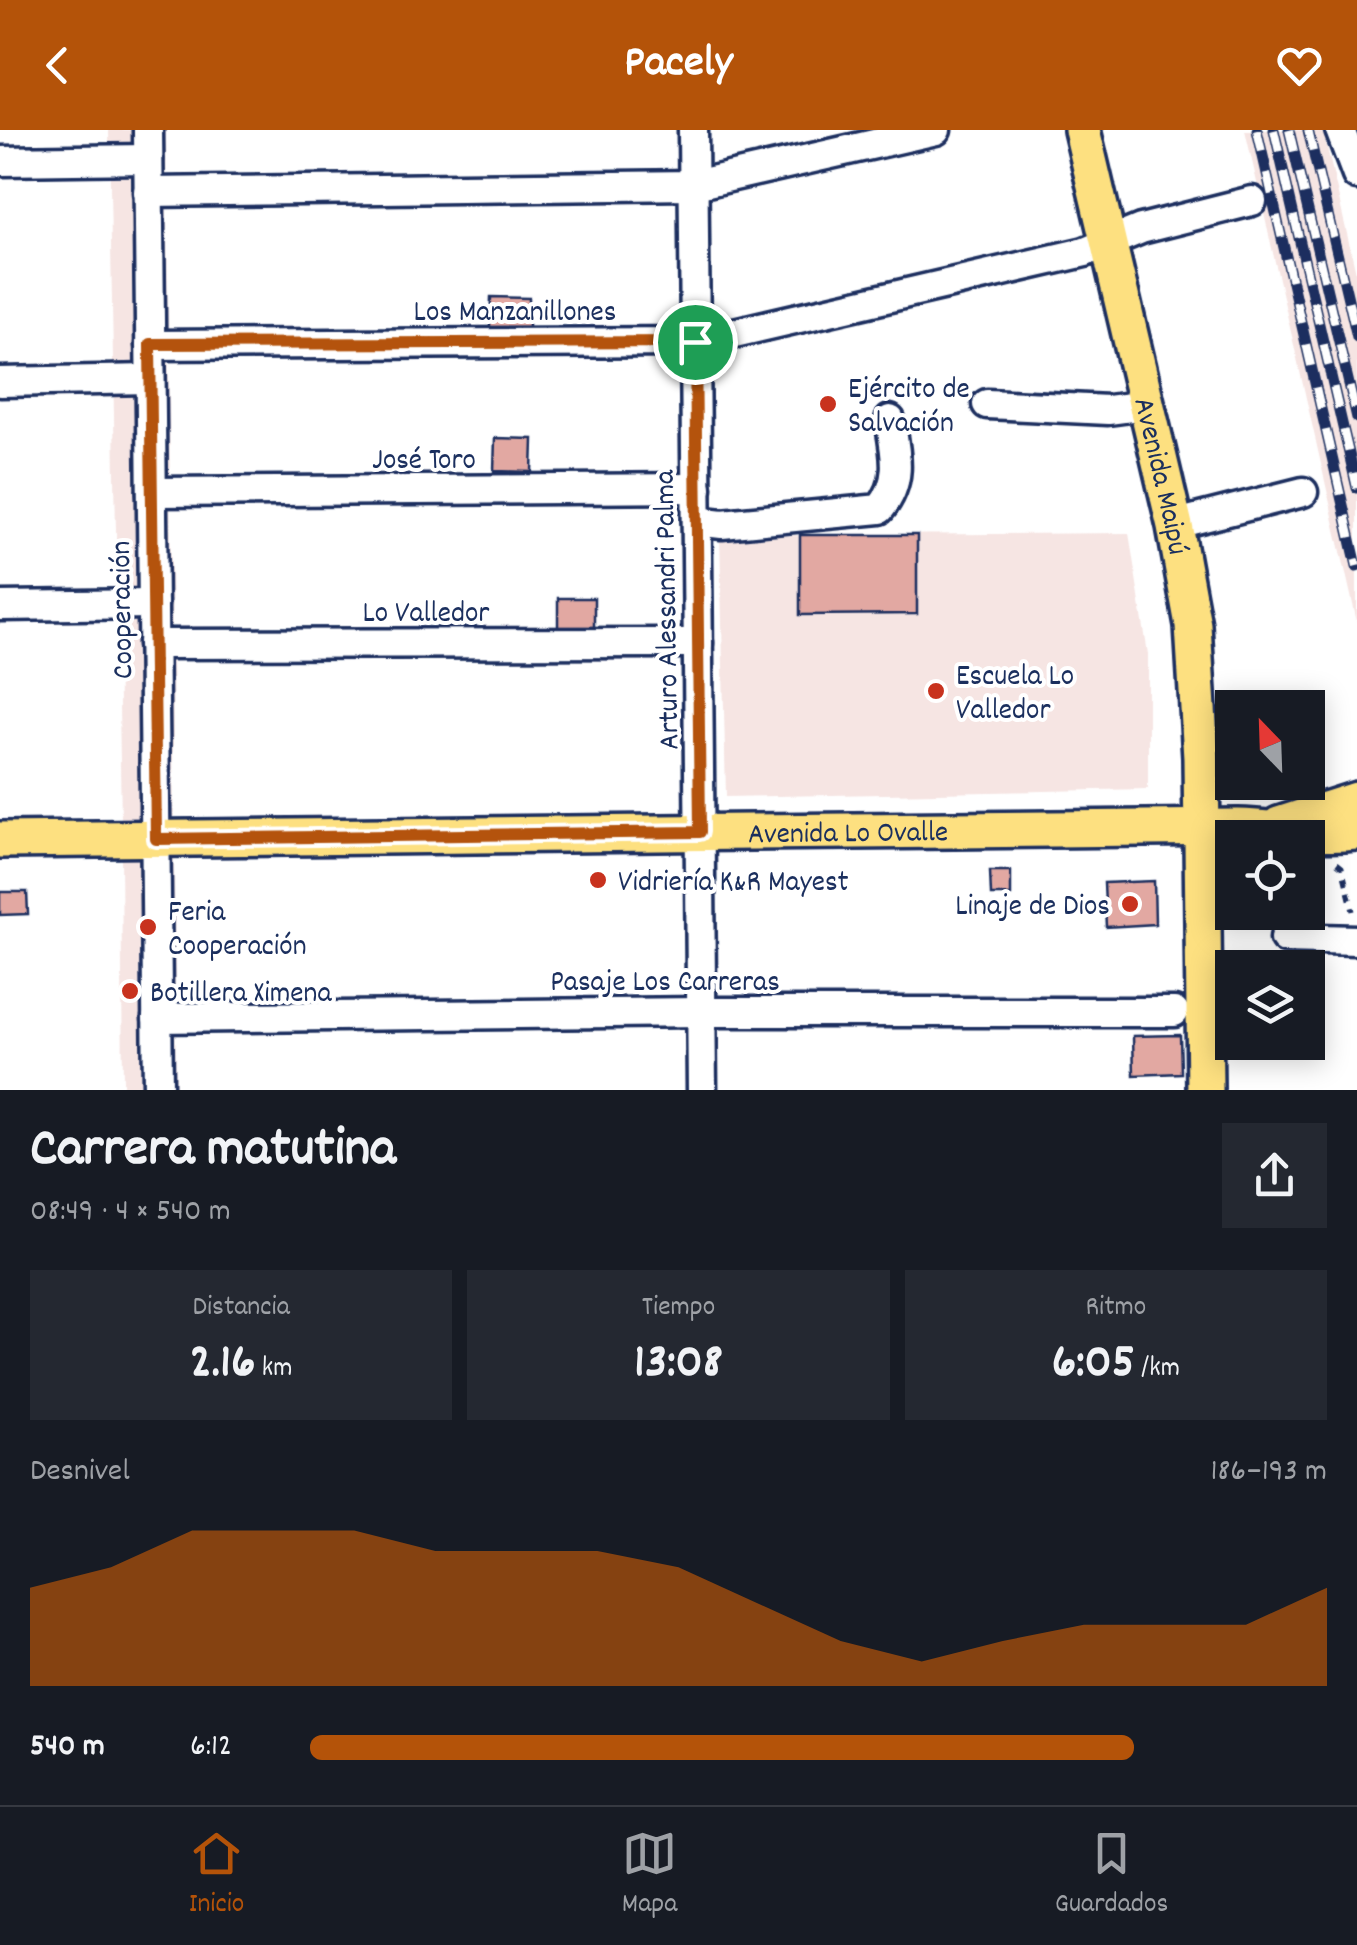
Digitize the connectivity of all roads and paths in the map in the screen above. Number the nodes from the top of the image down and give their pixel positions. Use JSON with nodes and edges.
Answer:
{"nodes":[{"id":1,"x":148,"y":130,"type":"edge"},
{"id":2,"x":693,"y":130,"type":"edge"},
{"id":3,"x":936,"y":130,"type":"edge"},
{"id":4,"x":1082,"y":130,"type":"edge"},
{"id":5,"x":1340,"y":130,"type":"edge"},
{"id":6,"x":148,"y":159,"type":"junction"},
{"id":7,"x":0,"y":160,"type":"edge"},
{"id":8,"x":1357,"y":175,"type":"edge"},
{"id":9,"x":694,"y":185,"type":"junction"},
{"id":10,"x":148,"y":192,"type":"junction"},
{"id":11,"x":1252,"y":201,"type":"dead end"},
{"id":12,"x":1109,"y":245,"type":"junction"},
{"id":13,"x":695,"y":342,"type":"junction"},
{"id":14,"x":150,"y":344,"type":"junction"},
{"id":15,"x":150,"y":380,"type":"junction"},
{"id":16,"x":0,"y":382,"type":"edge"},
{"id":17,"x":987,"y":404,"type":"dead end"},
{"id":18,"x":1146,"y":406,"type":"junction"},
{"id":19,"x":890,"y":420,"type":"dead end"},
{"id":20,"x":697,"y":488,"type":"junction"},
{"id":21,"x":152,"y":492,"type":"junction"},
{"id":22,"x":1303,"y":492,"type":"dead end"},
{"id":23,"x":697,"y":521,"type":"junction"},
{"id":24,"x":1188,"y":522,"type":"dead end"},
{"id":25,"x":153,"y":604,"type":"junction"},
{"id":26,"x":0,"y":606,"type":"edge"},
{"id":27,"x":698,"y":643,"type":"junction"},
{"id":28,"x":153,"y":644,"type":"junction"},
{"id":29,"x":1357,"y":800,"type":"edge"},
{"id":30,"x":1298,"y":820,"type":"edge"},
{"id":31,"x":1202,"y":828,"type":"junction"},
{"id":32,"x":1215,"y":828,"type":"edge"},
{"id":33,"x":700,"y":832,"type":"junction"},
{"id":34,"x":1357,"y":832,"type":"edge"},
{"id":35,"x":1325,"y":834,"type":"edge"},
{"id":36,"x":156,"y":839,"type":"junction"},
{"id":37,"x":0,"y":840,"type":"edge"},
{"id":38,"x":1342,"y":867,"type":"dead end"},
{"id":39,"x":1353,"y":910,"type":"dead end"},
{"id":40,"x":1285,"y":938,"type":"dead end"},
{"id":41,"x":1357,"y":940,"type":"edge"},
{"id":42,"x":702,"y":1012,"type":"junction"},
{"id":43,"x":1174,"y":1012,"type":"dead end"},
{"id":44,"x":157,"y":1018,"type":"junction"},
{"id":45,"x":158,"y":1090,"type":"edge"},
{"id":46,"x":702,"y":1090,"type":"edge"},
{"id":47,"x":1205,"y":1090,"type":"edge"}],
"edges":[{"from":1,"to":6,"type":"street","name":"Cooperación"},
{"from":2,"to":9,"type":"street","name":"Arturo Alessandri Palma"},
{"from":3,"to":9,"type":"street"},
{"from":4,"to":12,"type":"main road","name":"Avenida Maipú"},
{"from":5,"to":8,"type":"street"},
{"from":6,"to":7,"type":"street"},
{"from":6,"to":10,"type":"street","name":"Cooperación"},
{"from":9,"to":10,"type":"street"},
{"from":9,"to":13,"type":"street","name":"Arturo Alessandri Palma"},
{"from":10,"to":14,"type":"street","name":"Cooperación"},
{"from":11,"to":12,"type":"street","name":"Los Manzanillones"},
{"from":12,"to":13,"type":"street","name":"Los Manzanillones"},
{"from":12,"to":18,"type":"main road","name":"Avenida Maipú"},
{"from":13,"to":14,"type":"street","name":"Los Manzanillones"},
{"from":13,"to":20,"type":"street","name":"Arturo Alessandri Palma"},
{"from":14,"to":15,"type":"street","name":"Cooperación"},
{"from":15,"to":16,"type":"street"},
{"from":15,"to":21,"type":"street","name":"Cooperación"},
{"from":17,"to":18,"type":"street"},
{"from":18,"to":31,"type":"main road","name":"Avenida Maipú"},
{"from":19,"to":23,"type":"street"},
{"from":20,"to":21,"type":"street","name":"José Toro"},
{"from":20,"to":23,"type":"street","name":"Arturo Alessandri Palma"},
{"from":21,"to":25,"type":"street","name":"Cooperación"},
{"from":22,"to":24,"type":"street"},
{"from":23,"to":27,"type":"street","name":"Arturo Alessandri Palma"},
{"from":25,"to":26,"type":"street"},
{"from":25,"to":28,"type":"street","name":"Cooperación"},
{"from":27,"to":28,"type":"street","name":"Lo Valledor"},
{"from":27,"to":33,"type":"street","name":"Arturo Alessandri Palma"},
{"from":28,"to":36,"type":"street","name":"Cooperación"},
{"from":29,"to":30,"type":"main road","name":"Avenida Lo Ovalle"},
{"from":31,"to":32,"type":"main road","name":"Avenida Lo Ovalle"},
{"from":31,"to":33,"type":"main road","name":"Avenida Lo Ovalle"},
{"from":31,"to":47,"type":"main road","name":"Avenida Maipú"},
{"from":33,"to":36,"type":"main road","name":"Avenida Lo Ovalle"},
{"from":33,"to":42,"type":"street","name":"Arturo Alessandri Palma"},
{"from":34,"to":35,"type":"main road","name":"Avenida Lo Ovalle"},
{"from":36,"to":37,"type":"main road","name":"Avenida Lo Ovalle"},
{"from":36,"to":44,"type":"street","name":"Cooperación"},
{"from":38,"to":39,"type":"path"},
{"from":40,"to":41,"type":"street"},
{"from":42,"to":43,"type":"street","name":"Pasaje Los Carreras"},
{"from":42,"to":44,"type":"street","name":"Pasaje Los Carreras"},
{"from":42,"to":46,"type":"street","name":"Arturo Alessandri Palma"},
{"from":44,"to":45,"type":"street","name":"Cooperación"}]}
